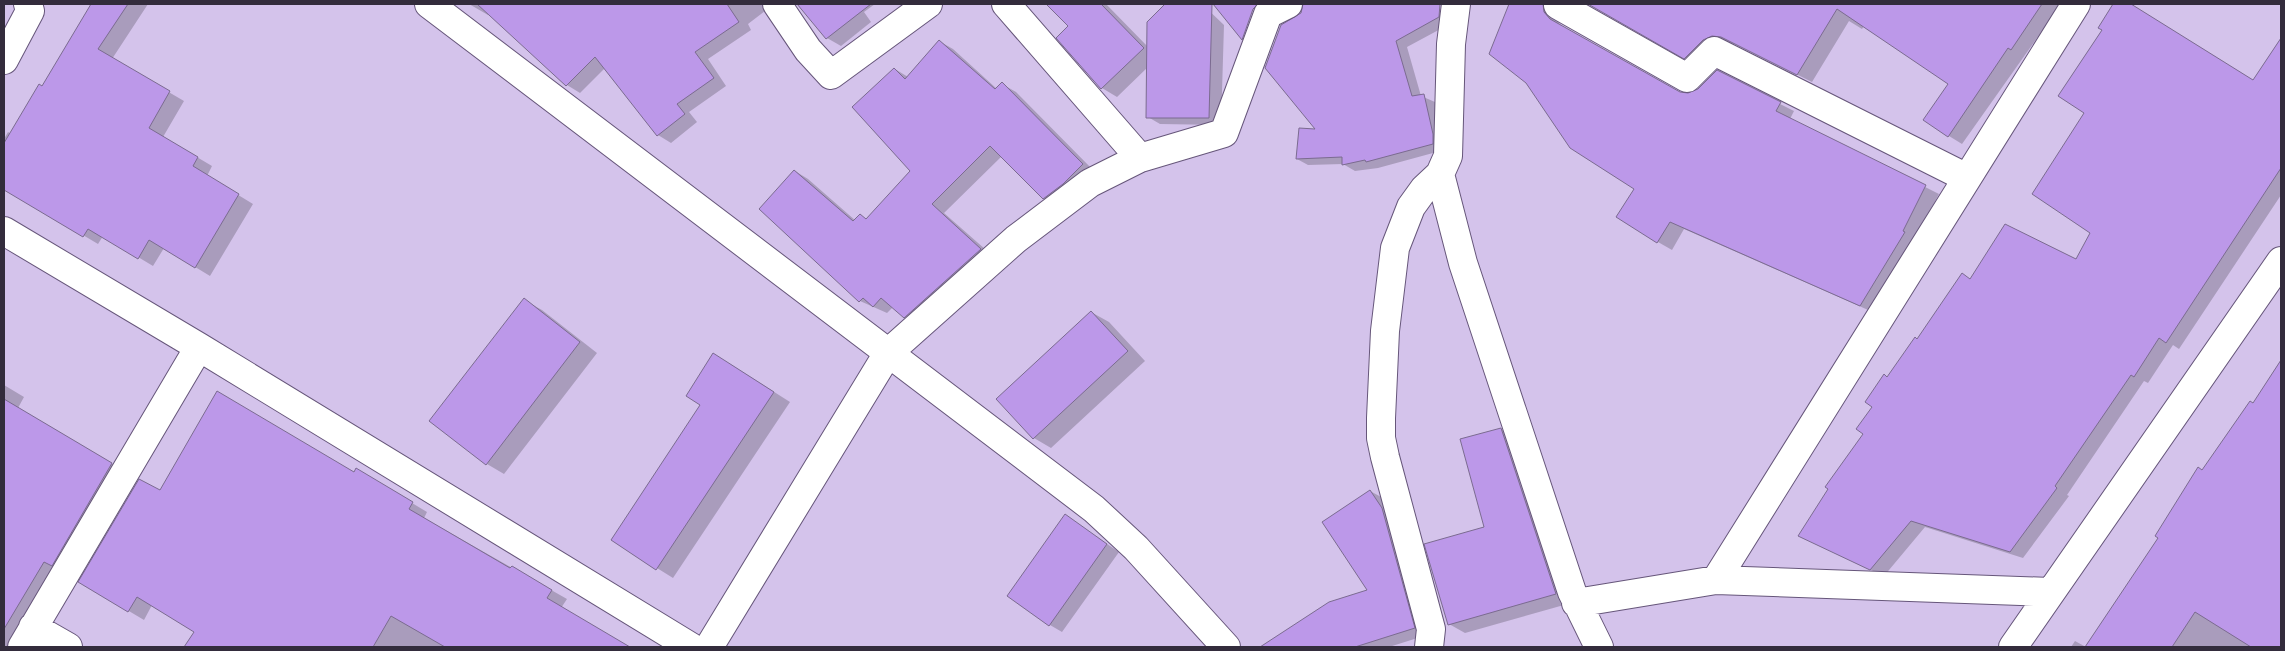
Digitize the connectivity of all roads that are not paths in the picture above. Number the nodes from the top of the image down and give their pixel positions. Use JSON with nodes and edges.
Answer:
{"nodes":[{"id":1,"x":28,"y":4,"type":"edge"},
{"id":2,"x":429,"y":4,"type":"edge"},
{"id":3,"x":777,"y":4,"type":"edge"},
{"id":4,"x":928,"y":4,"type":"edge"},
{"id":5,"x":1006,"y":4,"type":"edge"},
{"id":6,"x":1288,"y":4,"type":"edge"},
{"id":7,"x":1456,"y":4,"type":"edge"},
{"id":8,"x":1555,"y":4,"type":"edge"},
{"id":9,"x":2076,"y":4,"type":"edge"},
{"id":10,"x":4,"y":60,"type":"edge"},
{"id":11,"x":1140,"y":158,"type":"junction"},
{"id":12,"x":1440,"y":174,"type":"junction"},
{"id":13,"x":1967,"y":178,"type":"junction"},
{"id":14,"x":4,"y":231,"type":"edge"},
{"id":15,"x":2281,"y":261,"type":"edge"},
{"id":16,"x":199,"y":347,"type":"junction"},
{"id":17,"x":888,"y":353,"type":"junction"},
{"id":18,"x":1716,"y":580,"type":"junction"},
{"id":19,"x":2050,"y":592,"type":"junction"},
{"id":20,"x":1576,"y":603,"type":"junction"},
{"id":21,"x":27,"y":637,"type":"edge"},
{"id":22,"x":68,"y":647,"type":"edge"},
{"id":23,"x":691,"y":647,"type":"edge"},
{"id":24,"x":709,"y":647,"type":"edge"},
{"id":25,"x":1226,"y":647,"type":"edge"},
{"id":26,"x":1429,"y":647,"type":"edge"},
{"id":27,"x":1599,"y":647,"type":"edge"},
{"id":28,"x":2013,"y":647,"type":"edge"}],
"edges":[{"from":1,"to":10,"type":"street"},
{"from":2,"to":17,"type":"street"},
{"from":3,"to":4,"type":"street"},
{"from":5,"to":11,"type":"street"},
{"from":6,"to":11,"type":"street"},
{"from":7,"to":12,"type":"street"},
{"from":8,"to":13,"type":"street"},
{"from":9,"to":13,"type":"street"},
{"from":11,"to":17,"type":"street"},
{"from":12,"to":20,"type":"street"},
{"from":12,"to":26,"type":"street"},
{"from":13,"to":18,"type":"street"},
{"from":14,"to":16,"type":"street"},
{"from":15,"to":19,"type":"street"},
{"from":16,"to":21,"type":"street"},
{"from":16,"to":23,"type":"street"},
{"from":17,"to":24,"type":"street"},
{"from":17,"to":25,"type":"street"},
{"from":18,"to":19,"type":"street"},
{"from":18,"to":20,"type":"street"},
{"from":19,"to":28,"type":"street"},
{"from":20,"to":27,"type":"street"},
{"from":21,"to":22,"type":"street"}]}
